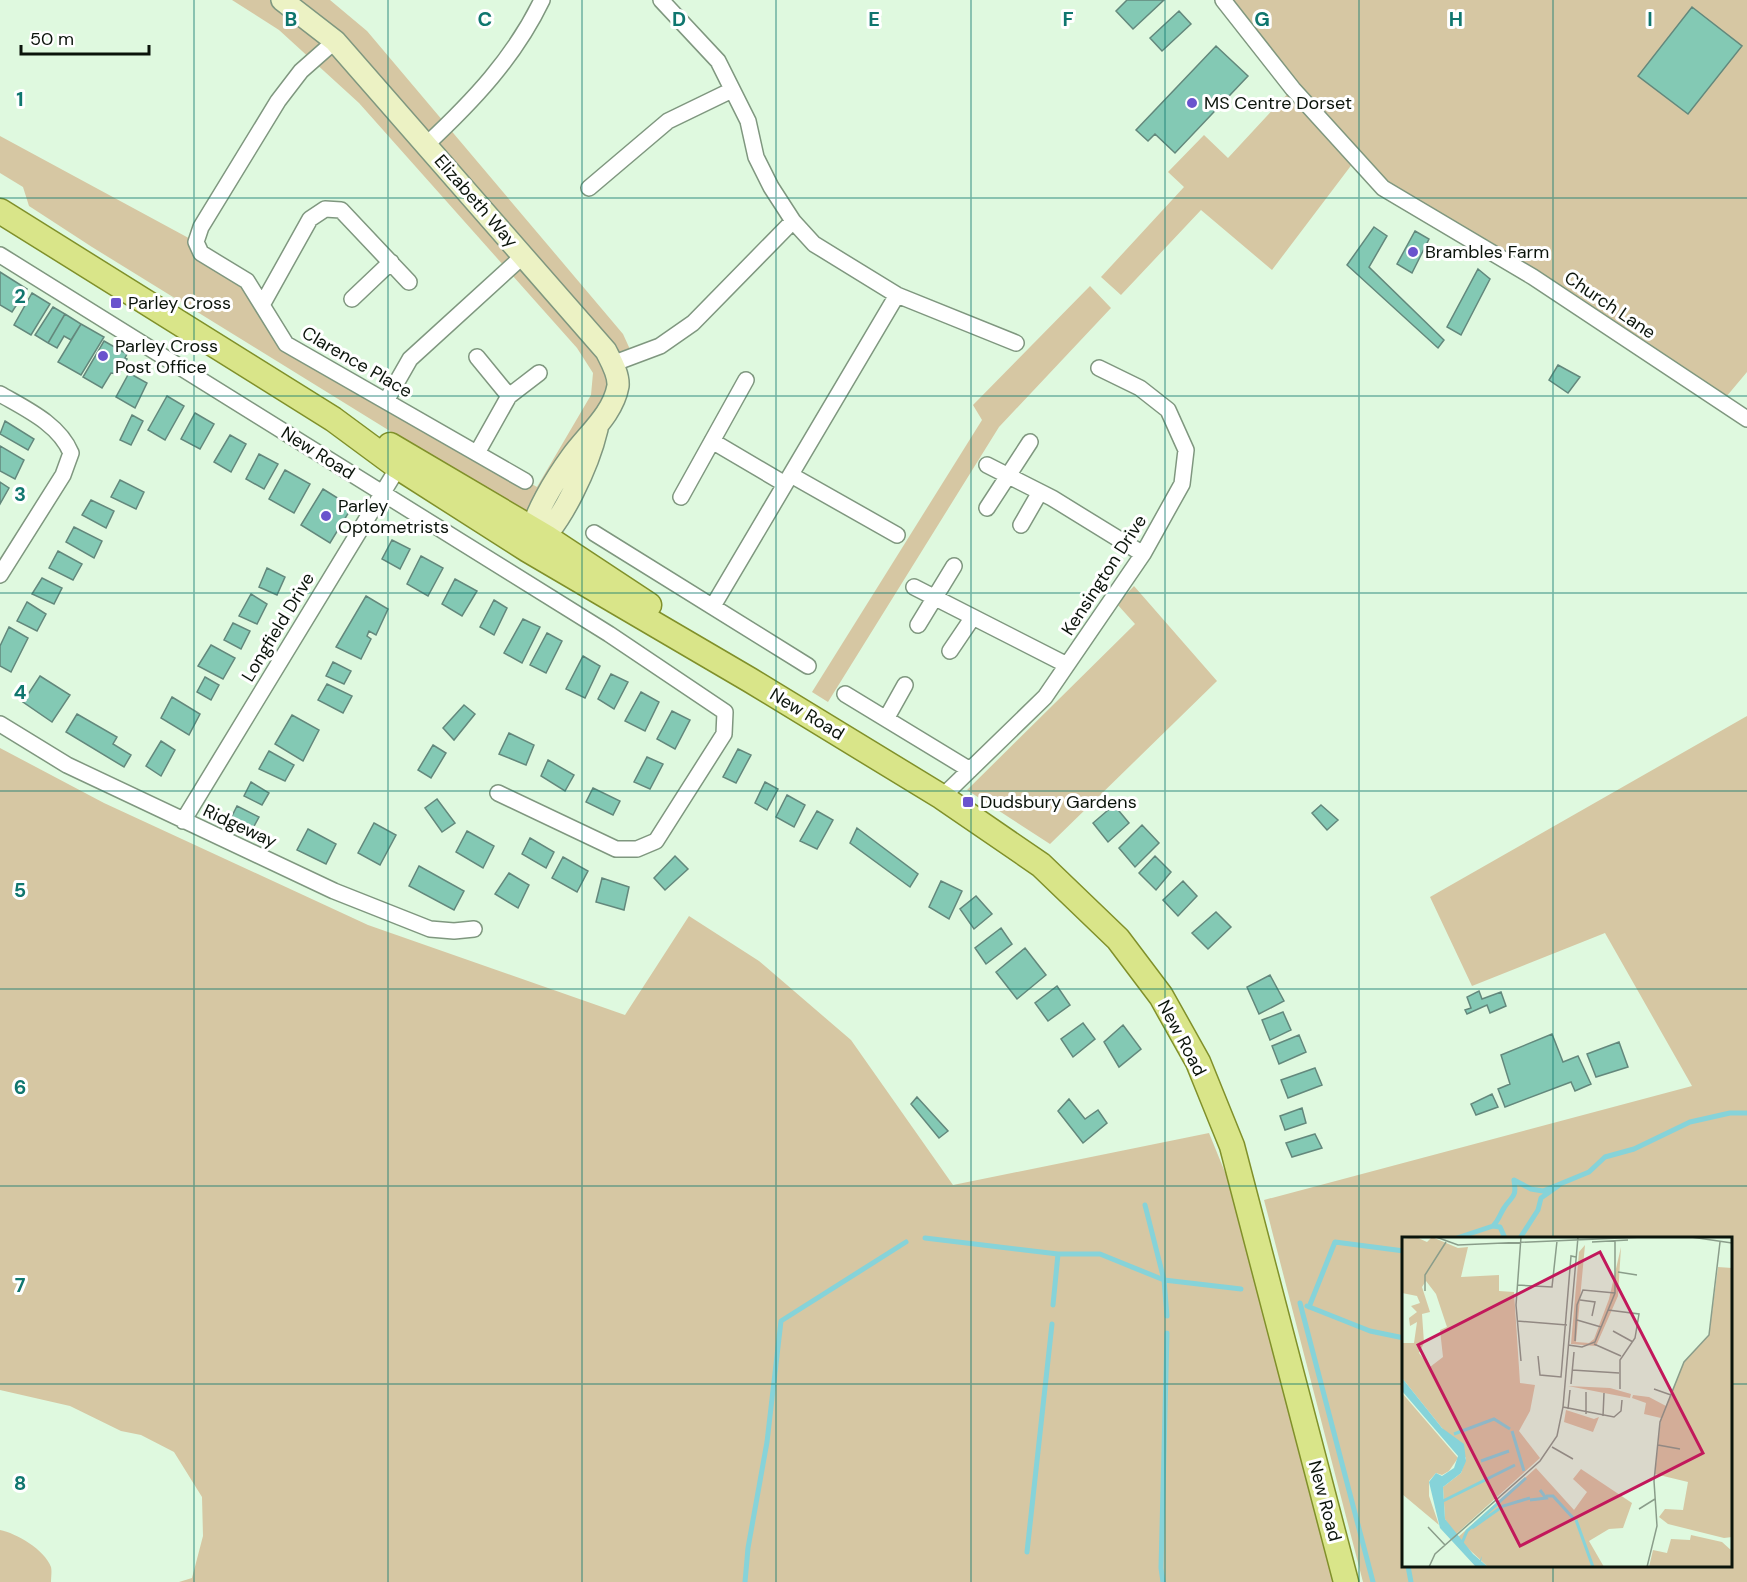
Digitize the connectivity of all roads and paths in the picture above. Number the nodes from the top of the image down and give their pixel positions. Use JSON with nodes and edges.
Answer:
{"nodes":[{"id":1,"x":282,"y":0,"type":"edge"},
{"id":2,"x":543,"y":0,"type":"edge"},
{"id":3,"x":661,"y":0,"type":"edge"},
{"id":4,"x":1223,"y":0,"type":"edge"},
{"id":5,"x":335,"y":41,"type":"junction"},
{"id":6,"x":732,"y":90,"type":"junction"},
{"id":7,"x":426,"y":145,"type":"junction"},
{"id":8,"x":589,"y":188,"type":"dead end"},
{"id":9,"x":0,"y":211,"type":"edge"},
{"id":10,"x":793,"y":221,"type":"junction"},
{"id":11,"x":0,"y":227,"type":"edge"},
{"id":12,"x":0,"y":255,"type":"edge"},
{"id":13,"x":523,"y":256,"type":"junction"},
{"id":14,"x":391,"y":262,"type":"junction"},
{"id":15,"x":409,"y":282,"type":"dead end"},
{"id":16,"x":897,"y":295,"type":"junction"},
{"id":17,"x":352,"y":299,"type":"dead end"},
{"id":18,"x":147,"y":303,"type":"junction"},
{"id":19,"x":262,"y":305,"type":"junction"},
{"id":20,"x":1016,"y":343,"type":"dead end"},
{"id":21,"x":477,"y":357,"type":"dead end"},
{"id":22,"x":612,"y":364,"type":"junction"},
{"id":23,"x":1099,"y":368,"type":"dead end"},
{"id":24,"x":539,"y":373,"type":"dead end"},
{"id":25,"x":746,"y":380,"type":"dead end"},
{"id":26,"x":0,"y":394,"type":"edge"},
{"id":27,"x":509,"y":396,"type":"junction"},
{"id":28,"x":386,"y":400,"type":"junction"},
{"id":29,"x":1747,"y":419,"type":"edge"},
{"id":30,"x":712,"y":441,"type":"junction"},
{"id":31,"x":1030,"y":442,"type":"dead end"},
{"id":32,"x":477,"y":453,"type":"junction"},
{"id":33,"x":402,"y":460,"type":"junction"},
{"id":34,"x":987,"y":465,"type":"dead end"},
{"id":35,"x":1008,"y":476,"type":"junction"},
{"id":36,"x":788,"y":479,"type":"junction"},
{"id":37,"x":525,"y":481,"type":"dead end"},
{"id":38,"x":1040,"y":492,"type":"junction"},
{"id":39,"x":382,"y":494,"type":"junction"},
{"id":40,"x":681,"y":497,"type":"dead end"},
{"id":41,"x":987,"y":508,"type":"dead end"},
{"id":42,"x":1021,"y":525,"type":"dead end"},
{"id":43,"x":594,"y":533,"type":"dead end"},
{"id":44,"x":897,"y":535,"type":"dead end"},
{"id":45,"x":535,"y":538,"type":"junction"},
{"id":46,"x":1143,"y":554,"type":"junction"},
{"id":47,"x":954,"y":566,"type":"dead end"},
{"id":48,"x":0,"y":575,"type":"edge"},
{"id":49,"x":914,"y":587,"type":"dead end"},
{"id":50,"x":935,"y":597,"type":"junction"},
{"id":51,"x":713,"y":606,"type":"junction"},
{"id":52,"x":973,"y":617,"type":"junction"},
{"id":53,"x":918,"y":625,"type":"dead end"},
{"id":54,"x":950,"y":651,"type":"dead end"},
{"id":55,"x":1067,"y":665,"type":"junction"},
{"id":56,"x":808,"y":666,"type":"dead end"},
{"id":57,"x":905,"y":685,"type":"dead end"},
{"id":58,"x":845,"y":694,"type":"dead end"},
{"id":59,"x":886,"y":719,"type":"junction"},
{"id":60,"x":0,"y":724,"type":"edge"},
{"id":61,"x":970,"y":770,"type":"junction"},
{"id":62,"x":498,"y":793,"type":"dead end"},
{"id":63,"x":942,"y":797,"type":"junction"},
{"id":64,"x":183,"y":821,"type":"junction"},
{"id":65,"x":474,"y":928,"type":"dead end"},
{"id":66,"x":1346,"y":1582,"type":"edge"}],
"edges":[{"from":1,"to":5,"type":"street","name":"Elizabeth Way"},
{"from":2,"to":7,"type":"street"},
{"from":3,"to":6,"type":"street"},
{"from":4,"to":29,"type":"street","name":"Church Lane"},
{"from":5,"to":7,"type":"street","name":"Elizabeth Way"},
{"from":5,"to":19,"type":"street","name":"Clarence Place"},
{"from":6,"to":8,"type":"street"},
{"from":6,"to":10,"type":"street"},
{"from":7,"to":13,"type":"street","name":"Elizabeth Way"},
{"from":9,"to":18,"type":"main road","name":"New Road"},
{"from":10,"to":16,"type":"street"},
{"from":10,"to":22,"type":"street"},
{"from":11,"to":18,"type":"main road","name":"New Road"},
{"from":12,"to":39,"type":"street","name":"New Road"},
{"from":13,"to":22,"type":"street","name":"Elizabeth Way"},
{"from":13,"to":28,"type":"street"},
{"from":14,"to":15,"type":"street"},
{"from":14,"to":17,"type":"street"},
{"from":14,"to":19,"type":"street"},
{"from":16,"to":20,"type":"street"},
{"from":16,"to":36,"type":"street"},
{"from":18,"to":33,"type":"main road","name":"New Road"},
{"from":19,"to":28,"type":"street","name":"Clarence Place"},
{"from":21,"to":27,"type":"street"},
{"from":22,"to":45,"type":"street","name":"Elizabeth Way"},
{"from":23,"to":46,"type":"street","name":"Kensington Drive"},
{"from":24,"to":27,"type":"street"},
{"from":25,"to":30,"type":"street"},
{"from":26,"to":48,"type":"street"},
{"from":27,"to":32,"type":"street"},
{"from":28,"to":32,"type":"street","name":"Clarence Place"},
{"from":30,"to":36,"type":"street"},
{"from":30,"to":40,"type":"street"},
{"from":31,"to":35,"type":"street"},
{"from":32,"to":37,"type":"street","name":"Clarence Place"},
{"from":33,"to":39,"type":"street","name":"Longfield Drive"},
{"from":33,"to":45,"type":"main road","name":"New Road"},
{"from":34,"to":35,"type":"street"},
{"from":35,"to":38,"type":"street"},
{"from":35,"to":41,"type":"street"},
{"from":36,"to":44,"type":"street"},
{"from":36,"to":51,"type":"street"},
{"from":38,"to":42,"type":"street"},
{"from":38,"to":46,"type":"street"},
{"from":39,"to":62,"type":"street","name":"New Road"},
{"from":39,"to":64,"type":"street","name":"Longfield Drive"},
{"from":43,"to":51,"type":"street"},
{"from":45,"to":63,"type":"main road","name":"New Road"},
{"from":46,"to":55,"type":"street","name":"Kensington Drive"},
{"from":47,"to":50,"type":"street"},
{"from":49,"to":50,"type":"street"},
{"from":50,"to":52,"type":"street"},
{"from":50,"to":53,"type":"street"},
{"from":51,"to":56,"type":"street"},
{"from":52,"to":54,"type":"street"},
{"from":52,"to":55,"type":"street"},
{"from":55,"to":61,"type":"street","name":"Kensington Drive"},
{"from":57,"to":59,"type":"street"},
{"from":58,"to":59,"type":"street"},
{"from":59,"to":61,"type":"street"},
{"from":60,"to":64,"type":"street","name":"Ridgeway"},
{"from":61,"to":63,"type":"street","name":"Kensington Drive"},
{"from":63,"to":66,"type":"main road","name":"New Road"},
{"from":64,"to":65,"type":"street","name":"Ridgeway"}]}
